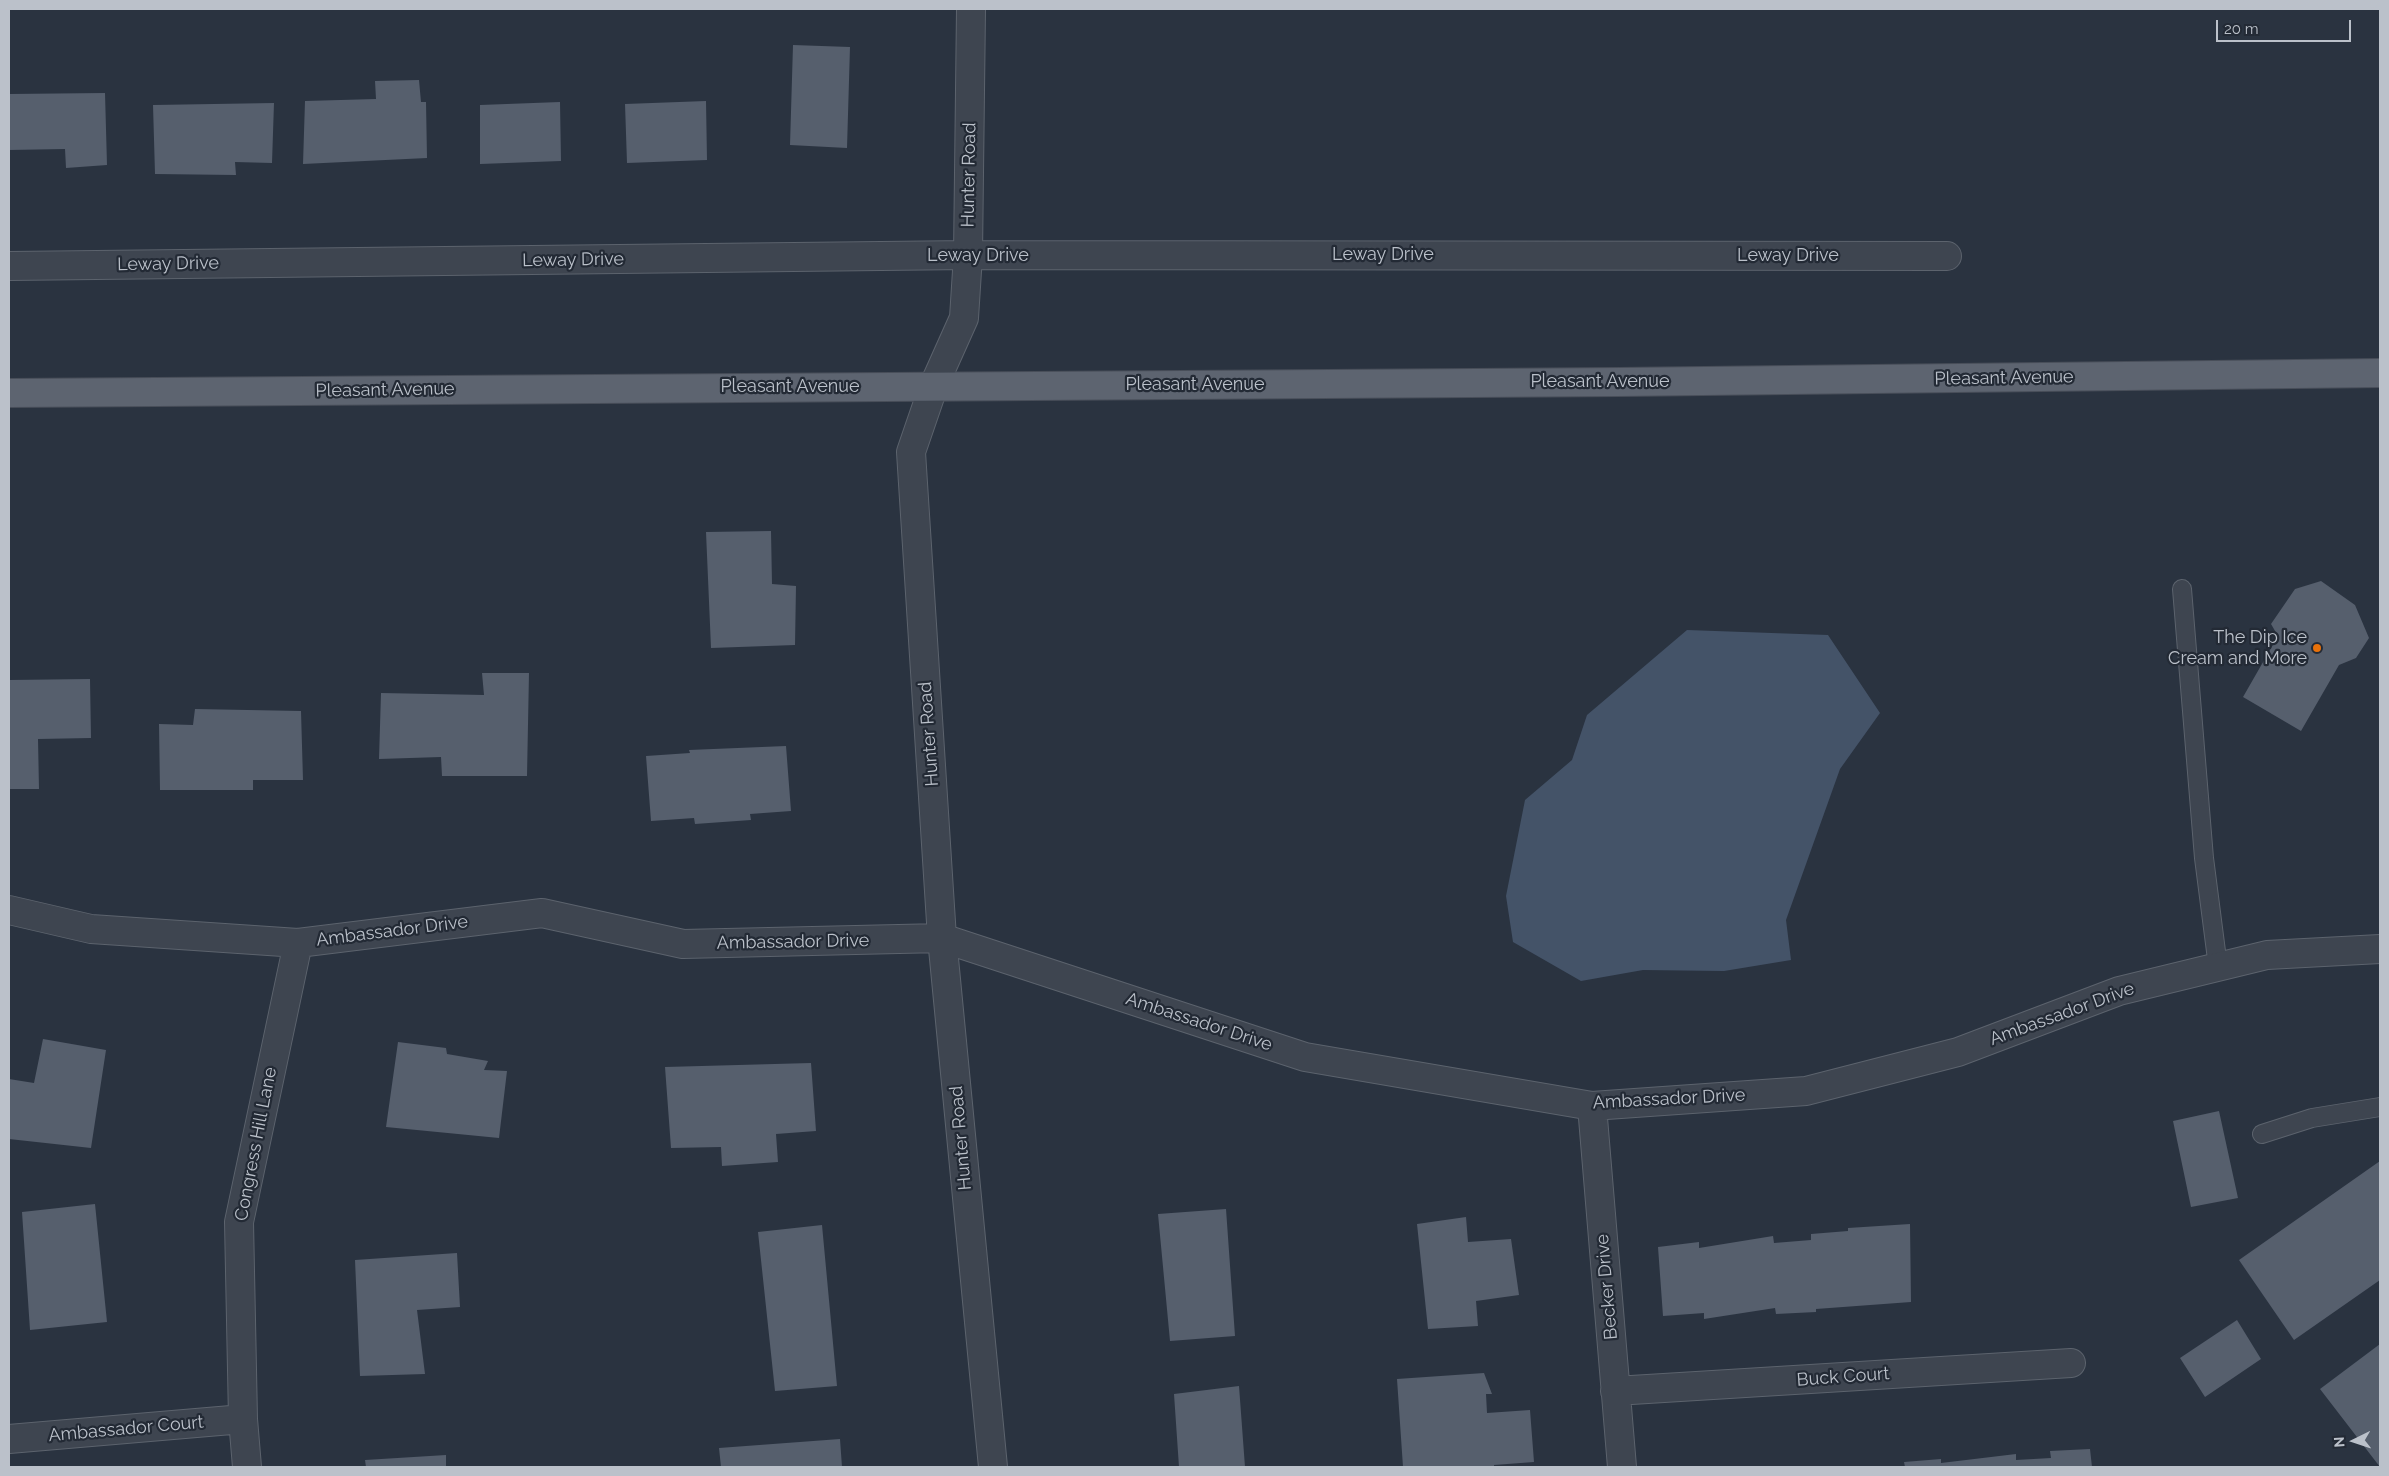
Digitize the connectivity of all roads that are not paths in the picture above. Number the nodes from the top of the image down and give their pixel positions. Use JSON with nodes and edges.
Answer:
{"nodes":[{"id":1,"x":971,"y":9,"type":"edge"},
{"id":2,"x":968,"y":255,"type":"junction"},
{"id":3,"x":1947,"y":256,"type":"dead end"},
{"id":4,"x":9,"y":266,"type":"edge"},
{"id":5,"x":2380,"y":373,"type":"edge"},
{"id":6,"x":934,"y":385,"type":"junction"},
{"id":7,"x":9,"y":394,"type":"edge"},
{"id":8,"x":2182,"y":589,"type":"dead end"},
{"id":9,"x":9,"y":910,"type":"edge"},
{"id":10,"x":942,"y":938,"type":"junction"},
{"id":11,"x":298,"y":943,"type":"junction"},
{"id":12,"x":2380,"y":949,"type":"edge"},
{"id":13,"x":2218,"y":967,"type":"junction"},
{"id":14,"x":1592,"y":1106,"type":"junction"},
{"id":15,"x":2380,"y":1107,"type":"edge"},
{"id":16,"x":2262,"y":1134,"type":"dead end"},
{"id":17,"x":2071,"y":1363,"type":"dead end"},
{"id":18,"x":1615,"y":1392,"type":"junction"},
{"id":19,"x":243,"y":1419,"type":"junction"},
{"id":20,"x":9,"y":1439,"type":"edge"},
{"id":21,"x":247,"y":1467,"type":"edge"},
{"id":22,"x":993,"y":1467,"type":"edge"},
{"id":23,"x":1622,"y":1467,"type":"edge"}],
"edges":[{"from":1,"to":2,"type":"street","name":"Hunter Road"},
{"from":2,"to":3,"type":"street","name":"Leway Drive"},
{"from":2,"to":4,"type":"street","name":"Leway Drive"},
{"from":2,"to":6,"type":"street","name":"Hunter Road"},
{"from":5,"to":6,"type":"main road","name":"Pleasant Avenue"},
{"from":6,"to":7,"type":"main road","name":"Pleasant Avenue"},
{"from":6,"to":10,"type":"street","name":"Hunter Road"},
{"from":8,"to":13,"type":"lane"},
{"from":9,"to":11,"type":"street","name":"Ambassador Drive"},
{"from":10,"to":11,"type":"street","name":"Ambassador Drive"},
{"from":10,"to":14,"type":"street","name":"Ambassador Drive"},
{"from":10,"to":22,"type":"street","name":"Hunter Road"},
{"from":11,"to":19,"type":"street","name":"Congress Hill Lane"},
{"from":12,"to":13,"type":"street","name":"Ambassador Drive"},
{"from":13,"to":14,"type":"street","name":"Ambassador Drive"},
{"from":14,"to":18,"type":"street","name":"Becker Drive"},
{"from":15,"to":16,"type":"lane"},
{"from":17,"to":18,"type":"street","name":"Buck Court"},
{"from":18,"to":23,"type":"street","name":"Becker Drive"},
{"from":19,"to":20,"type":"street","name":"Ambassador Court"},
{"from":19,"to":21,"type":"street","name":"Congress Hill Lane"}]}
